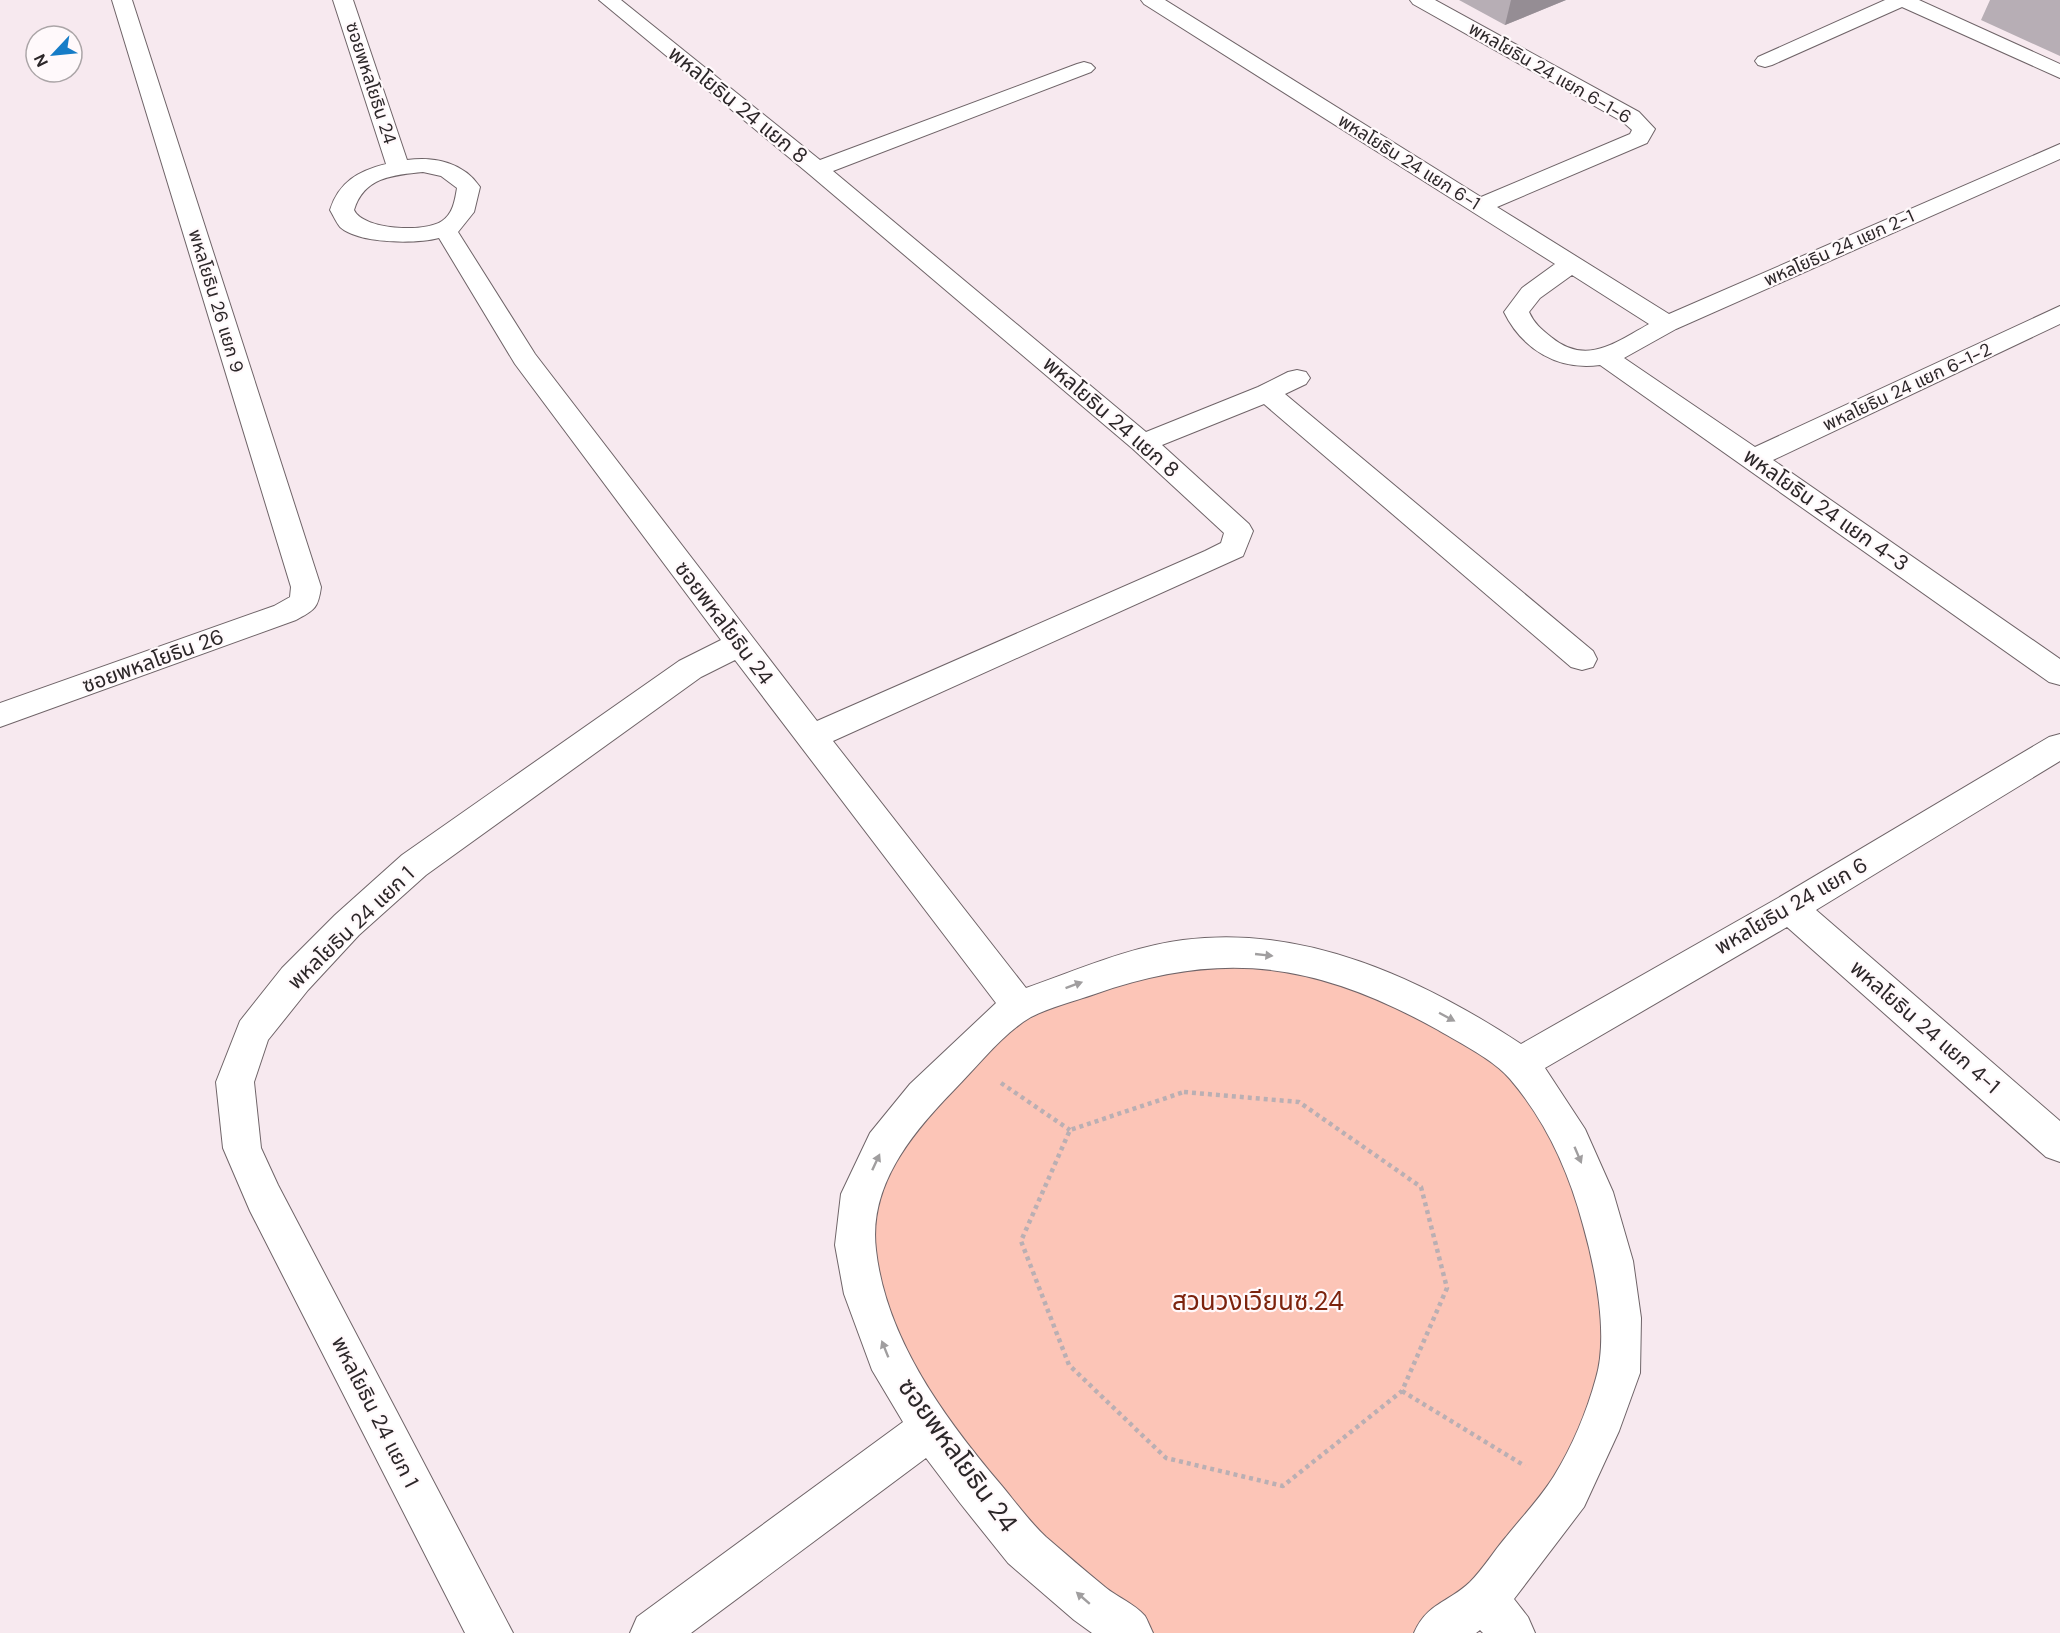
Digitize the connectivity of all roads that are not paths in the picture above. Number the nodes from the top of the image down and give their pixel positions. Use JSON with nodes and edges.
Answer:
{"nodes":[{"id":1,"x":122,"y":0,"type":"edge"},
{"id":2,"x":343,"y":0,"type":"edge"},
{"id":3,"x":609,"y":0,"type":"edge"},
{"id":4,"x":1151,"y":0,"type":"edge"},
{"id":5,"x":1420,"y":0,"type":"edge"},
{"id":6,"x":1903,"y":0,"type":"edge"},
{"id":7,"x":1765,"y":61,"type":"dead end"},
{"id":8,"x":1084,"y":68,"type":"dead end"},
{"id":9,"x":2060,"y":72,"type":"edge"},
{"id":10,"x":2060,"y":151,"type":"edge"},
{"id":11,"x":398,"y":167,"type":"junction"},
{"id":12,"x":817,"y":169,"type":"junction"},
{"id":13,"x":1481,"y":206,"type":"junction"},
{"id":14,"x":445,"y":229,"type":"junction"},
{"id":15,"x":1572,"y":264,"type":"junction"},
{"id":16,"x":2060,"y":314,"type":"edge"},
{"id":17,"x":1667,"y":324,"type":"junction"},
{"id":18,"x":1613,"y":353,"type":"junction"},
{"id":19,"x":1297,"y":378,"type":"dead end"},
{"id":20,"x":1267,"y":393,"type":"junction"},
{"id":21,"x":1143,"y":443,"type":"junction"},
{"id":22,"x":1753,"y":459,"type":"junction"},
{"id":23,"x":304,"y":602,"type":"joint"},
{"id":24,"x":740,"y":644,"type":"junction"},
{"id":25,"x":1582,"y":659,"type":"dead end"},
{"id":26,"x":2060,"y":675,"type":"edge"},
{"id":27,"x":1,"y":709,"type":"edge"},
{"id":28,"x":811,"y":737,"type":"junction"},
{"id":29,"x":2060,"y":746,"type":"edge"},
{"id":30,"x":1790,"y":908,"type":"junction"},
{"id":31,"x":1019,"y":1006,"type":"junction"},
{"id":32,"x":1520,"y":1063,"type":"junction"},
{"id":33,"x":2060,"y":1145,"type":"edge"},
{"id":34,"x":931,"y":1428,"type":"junction"},
{"id":35,"x":1485,"y":1599,"type":"junction"},
{"id":36,"x":490,"y":1633,"type":"edge"},
{"id":37,"x":653,"y":1633,"type":"edge"},
{"id":38,"x":1130,"y":1633,"type":"edge"},
{"id":39,"x":1437,"y":1633,"type":"edge"},
{"id":40,"x":1512,"y":1633,"type":"edge"}],
"edges":[{"from":1,"to":23,"type":"street","name":"พหลโยธิน 26 แยก 9"},
{"from":2,"to":11,"type":"street","name":"ซอยพหลโยธิน 24"},
{"from":3,"to":12,"type":"street","name":"พหลโยธิน 24 แยก 8"},
{"from":4,"to":13,"type":"street","name":"พหลโยธิน 24 แยก 6-1"},
{"from":5,"to":13,"type":"street","name":"พหลโยธิน 24 แยก 6-1-6"},
{"from":6,"to":7,"type":"street"},
{"from":6,"to":9,"type":"street"},
{"from":8,"to":12,"type":"street"},
{"from":10,"to":17,"type":"street","name":"พหลโยธิน 24 แยก 2-1"},
{"from":11,"to":14,"type":"street","name":"ซอยพหลโยธิน 24"},
{"from":11,"to":14,"type":"street","name":"ซอยพหลโยธิน 24"},
{"from":12,"to":21,"type":"street","name":"พหลโยธิน 24 แยก 8"},
{"from":13,"to":15,"type":"street","name":"พหลโยธิน 24 แยก 6-1"},
{"from":14,"to":24,"type":"street","name":"ซอยพหลโยธิน 24"},
{"from":15,"to":17,"type":"street","name":"พหลโยธิน 24 แยก 6-1"},
{"from":15,"to":18,"type":"street"},
{"from":16,"to":22,"type":"street","name":"พหลโยธิน 24 แยก 6-1-2"},
{"from":17,"to":18,"type":"street","name":"พหลโยธิน 24 แยก 2-1"},
{"from":18,"to":22,"type":"street","name":"พหลโยธิน 24 แยก 4-3"},
{"from":19,"to":20,"type":"street"},
{"from":20,"to":21,"type":"street"},
{"from":20,"to":25,"type":"street"},
{"from":21,"to":28,"type":"street","name":"พหลโยธิน 24 แยก 8"},
{"from":22,"to":26,"type":"street","name":"พหลโยธิน 24 แยก 4-3"},
{"from":23,"to":27,"type":"street","name":"ซอยพหลโยธิน 26"},
{"from":24,"to":28,"type":"street","name":"ซอยพหลโยธิน 24"},
{"from":24,"to":36,"type":"street","name":"พหลโยธิน 24 แยก 1"},
{"from":28,"to":31,"type":"street","name":"ซอยพหลโยธิน 24"},
{"from":29,"to":30,"type":"street","name":"พหลโยธิน 24 แยก 6"},
{"from":30,"to":32,"type":"street","name":"พหลโยธิน 24 แยก 6"},
{"from":30,"to":33,"type":"street","name":"พหลโยธิน 24 แยก 4-1"},
{"from":31,"to":32,"type":"street","name":"ซอยพหลโยธิน 24","one_way":true},
{"from":34,"to":31,"type":"street","name":"ซอยพหลโยธิน 24","one_way":true},
{"from":32,"to":35,"type":"street","name":"ซอยพหลโยธิน 24","one_way":true},
{"from":34,"to":37,"type":"street"},
{"from":38,"to":34,"type":"street","name":"ซอยพหลโยธิน 24","one_way":true},
{"from":35,"to":39,"type":"street","name":"ซอยพหลโยธิน 24"},
{"from":35,"to":40,"type":"street"}]}
